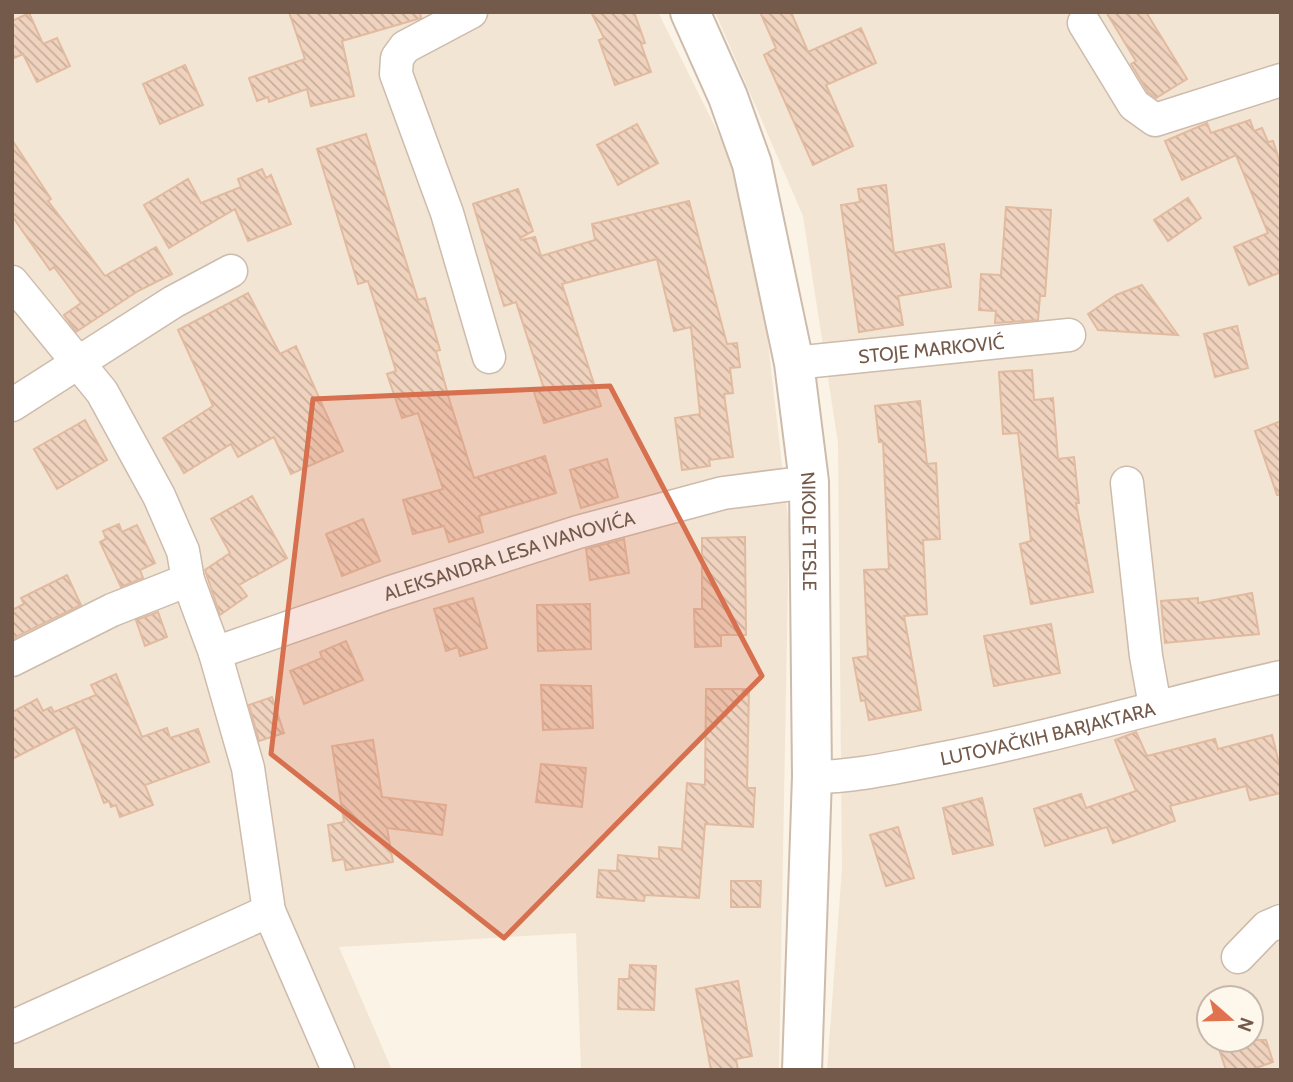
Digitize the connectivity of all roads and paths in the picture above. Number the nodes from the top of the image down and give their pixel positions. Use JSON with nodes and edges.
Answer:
{"nodes":[{"id":1,"x":471,"y":12,"type":"edge"},
{"id":2,"x":690,"y":12,"type":"edge"},
{"id":3,"x":1084,"y":23,"type":"dead end"},
{"id":4,"x":1281,"y":80,"type":"edge"},
{"id":5,"x":231,"y":271,"type":"dead end"},
{"id":6,"x":12,"y":282,"type":"edge"},
{"id":7,"x":1069,"y":335,"type":"dead end"},
{"id":8,"x":489,"y":357,"type":"dead end"},
{"id":9,"x":794,"y":363,"type":"junction"},
{"id":10,"x":80,"y":364,"type":"junction"},
{"id":11,"x":12,"y":405,"type":"edge"},
{"id":12,"x":809,"y":482,"type":"junction"},
{"id":13,"x":1128,"y":483,"type":"dead end"},
{"id":14,"x":188,"y":580,"type":"junction"},
{"id":15,"x":215,"y":653,"type":"junction"},
{"id":16,"x":12,"y":660,"type":"edge"},
{"id":17,"x":1281,"y":677,"type":"edge"},
{"id":18,"x":1155,"y":706,"type":"junction"},
{"id":19,"x":812,"y":778,"type":"junction"},
{"id":20,"x":269,"y":911,"type":"junction"},
{"id":21,"x":1281,"y":921,"type":"edge"},
{"id":22,"x":1238,"y":957,"type":"dead end"},
{"id":23,"x":12,"y":1027,"type":"edge"},
{"id":24,"x":338,"y":1070,"type":"edge"},
{"id":25,"x":802,"y":1070,"type":"edge"}],
"edges":[{"from":1,"to":8,"type":"street"},
{"from":2,"to":9,"type":"street","name":"NIKOLE TESLE"},
{"from":3,"to":4,"type":"street"},
{"from":5,"to":10,"type":"street"},
{"from":6,"to":10,"type":"street"},
{"from":7,"to":9,"type":"street","name":"STOJE MARKOVIĆ"},
{"from":9,"to":12,"type":"street","name":"NIKOLE TESLE"},
{"from":10,"to":11,"type":"street"},
{"from":10,"to":14,"type":"street"},
{"from":12,"to":15,"type":"street","name":"ALEKSANDRA LESA IVANOVIĆA"},
{"from":12,"to":19,"type":"street","name":"NIKOLE TESLE"},
{"from":13,"to":18,"type":"street"},
{"from":14,"to":15,"type":"street"},
{"from":14,"to":16,"type":"street"},
{"from":15,"to":20,"type":"street"},
{"from":17,"to":18,"type":"street","name":"LUTOVAČKIH BARJAKTARA"},
{"from":18,"to":19,"type":"street","name":"LUTOVAČKIH BARJAKTARA"},
{"from":19,"to":25,"type":"street","name":"NIKOLE TESLE"},
{"from":20,"to":23,"type":"street"},
{"from":20,"to":24,"type":"street"},
{"from":21,"to":22,"type":"street"}]}
